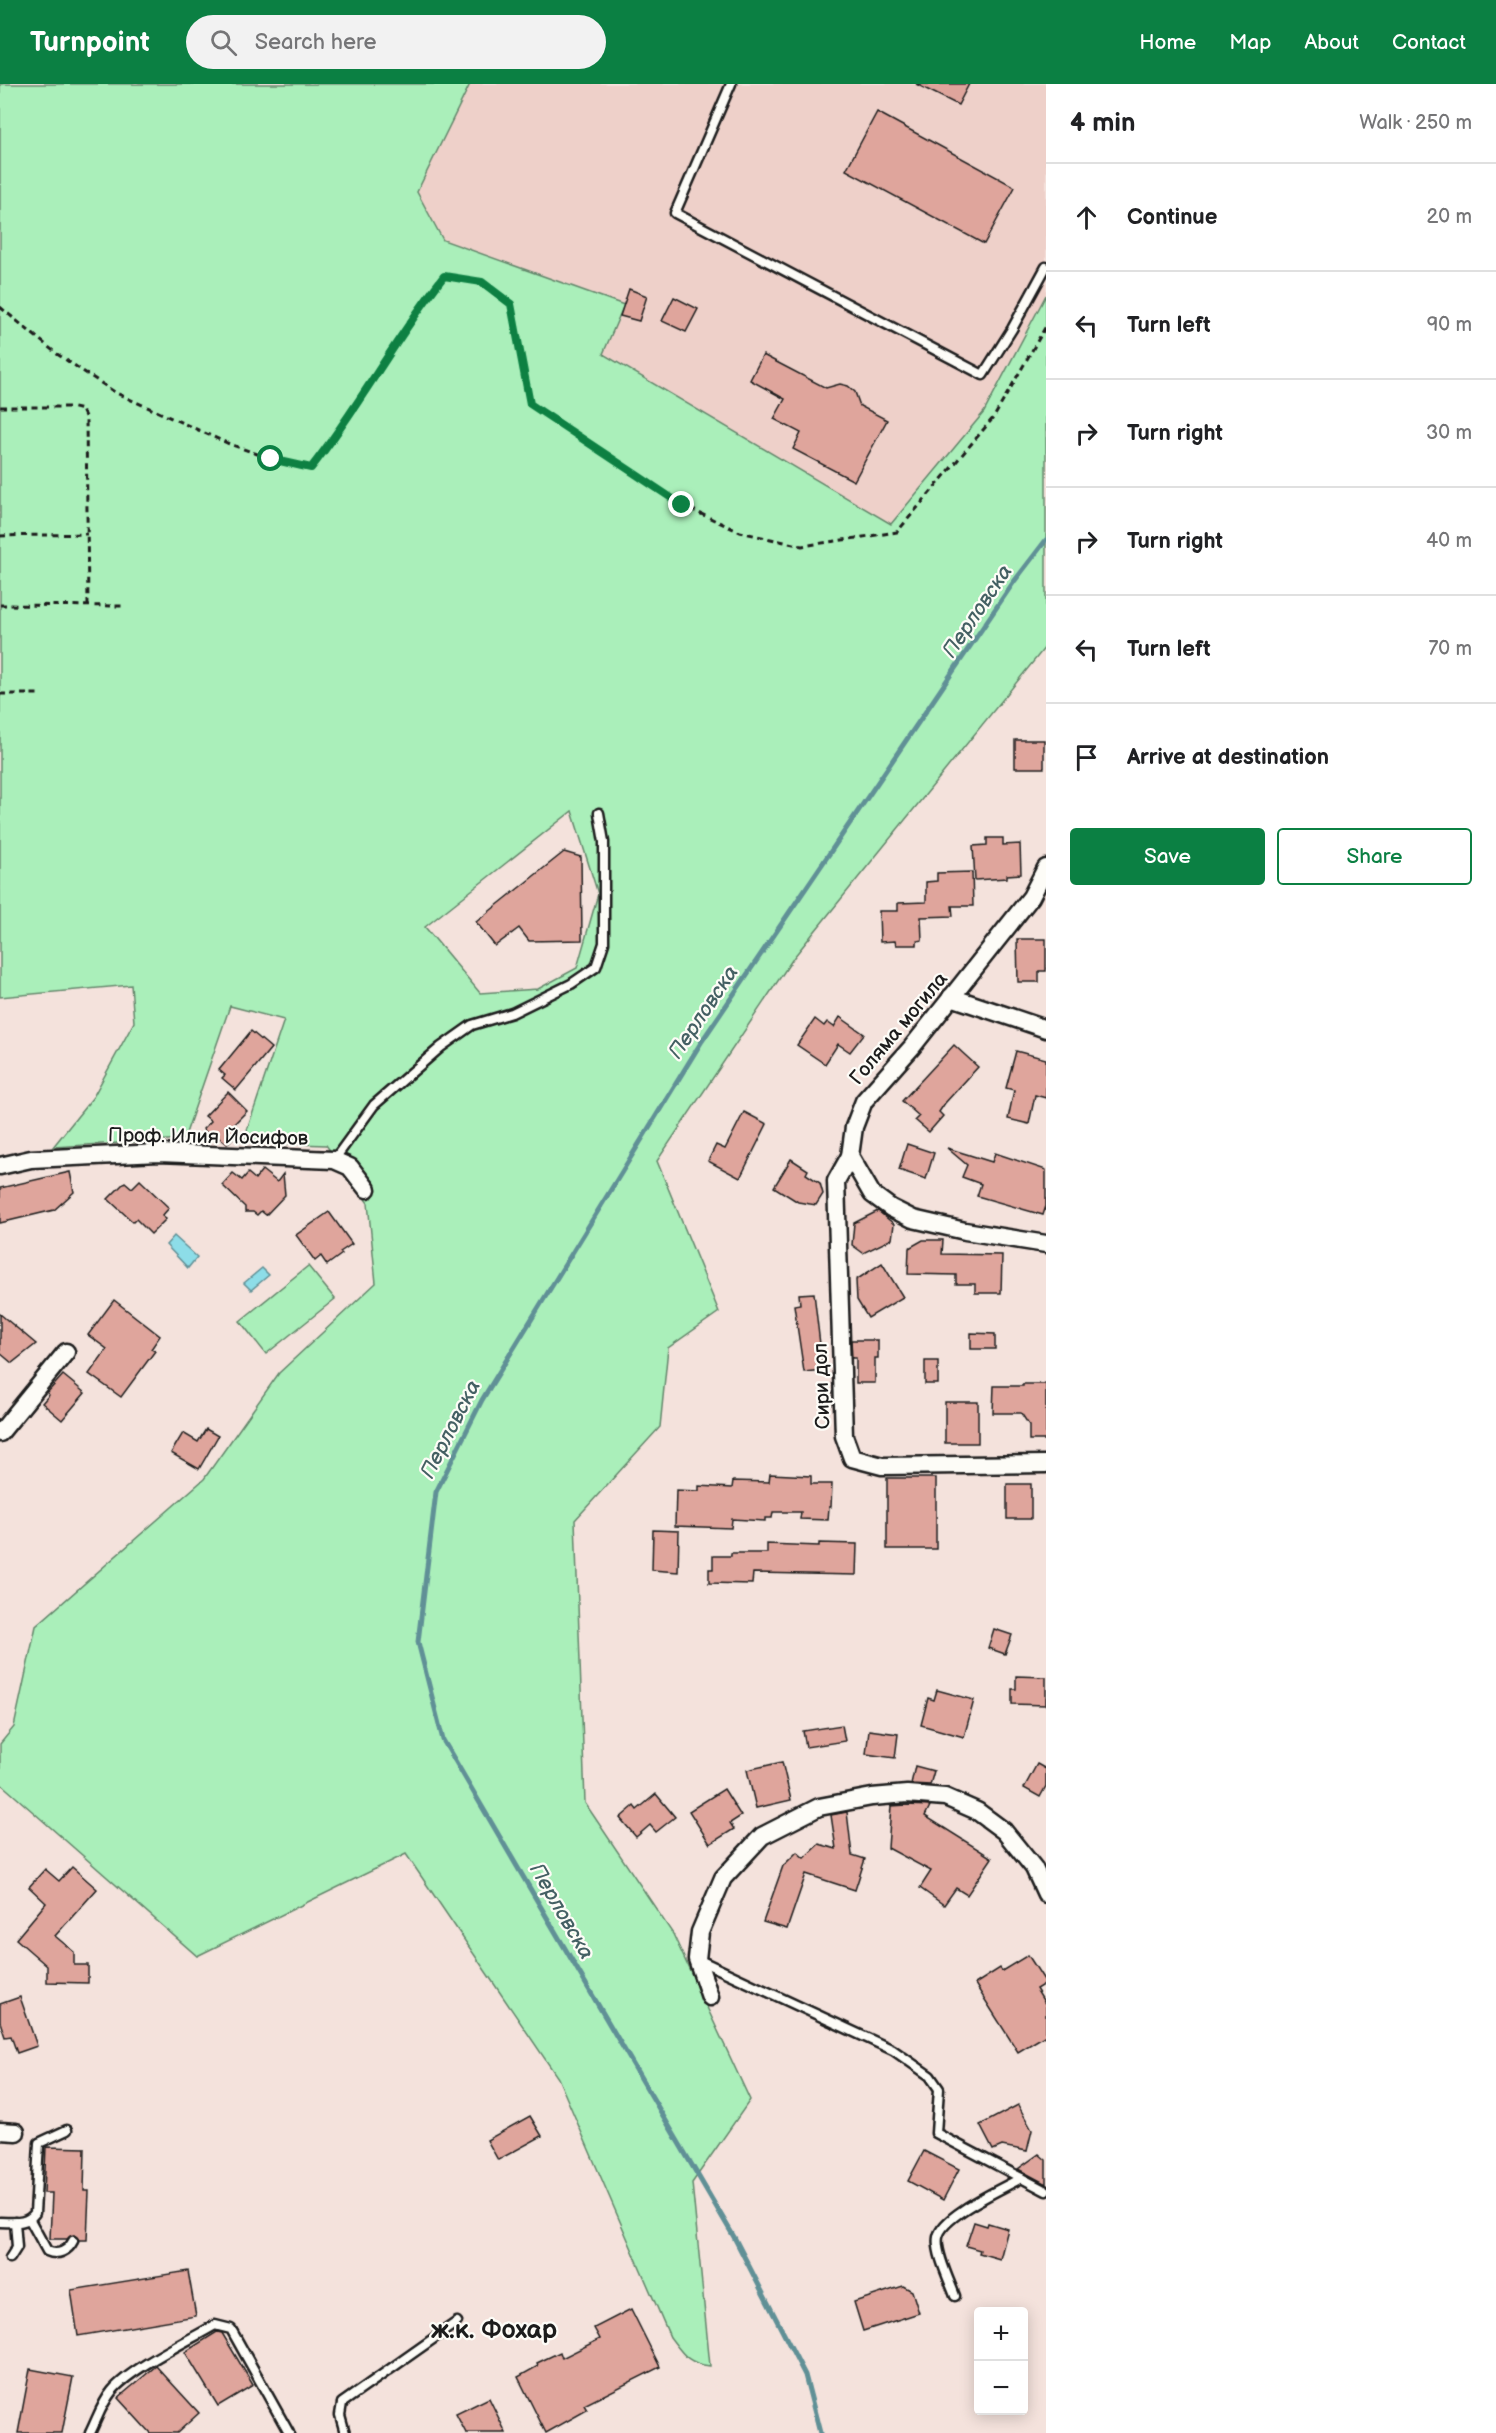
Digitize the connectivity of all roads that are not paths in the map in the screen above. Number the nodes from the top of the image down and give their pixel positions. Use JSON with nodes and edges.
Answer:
{"nodes":[{"id":1,"x":731,"y":84,"type":"edge"},
{"id":2,"x":1046,"y":267,"type":"edge"},
{"id":3,"x":599,"y":813,"type":"dead end"},
{"id":4,"x":1046,"y":868,"type":"edge"},
{"id":5,"x":951,"y":997,"type":"junction"},
{"id":6,"x":1046,"y":1029,"type":"edge"},
{"id":7,"x":850,"y":1156,"type":"junction"},
{"id":8,"x":334,"y":1160,"type":"junction"},
{"id":9,"x":0,"y":1166,"type":"edge"},
{"id":10,"x":367,"y":1190,"type":"dead end"},
{"id":11,"x":1046,"y":1244,"type":"edge"},
{"id":12,"x":66,"y":1352,"type":"dead end"},
{"id":13,"x":0,"y":1433,"type":"edge"},
{"id":14,"x":1046,"y":1464,"type":"edge"},
{"id":15,"x":1046,"y":1894,"type":"edge"},
{"id":16,"x":697,"y":1959,"type":"junction"},
{"id":17,"x":710,"y":1997,"type":"dead end"},
{"id":18,"x":67,"y":2130,"type":"dead end"},
{"id":19,"x":1021,"y":2178,"type":"junction"},
{"id":20,"x":1046,"y":2191,"type":"edge"},
{"id":21,"x":30,"y":2220,"type":"junction"},
{"id":22,"x":0,"y":2222,"type":"edge"},
{"id":23,"x":15,"y":2222,"type":"junction"},
{"id":24,"x":73,"y":2241,"type":"dead end"},
{"id":25,"x":10,"y":2258,"type":"dead end"},
{"id":26,"x":955,"y":2296,"type":"dead end"},
{"id":27,"x":457,"y":2322,"type":"dead end"},
{"id":28,"x":90,"y":2433,"type":"edge"},
{"id":29,"x":289,"y":2433,"type":"edge"},
{"id":30,"x":345,"y":2433,"type":"edge"}],
"edges":[{"from":1,"to":2,"type":"lane"},
{"from":3,"to":8,"type":"lane"},
{"from":4,"to":5,"type":"street","name":"Голяма могила"},
{"from":5,"to":6,"type":"street"},
{"from":5,"to":7,"type":"street","name":"Голяма могила"},
{"from":7,"to":11,"type":"street"},
{"from":7,"to":14,"type":"street","name":"Сири дол"},
{"from":8,"to":9,"type":"street","name":"Проф. Илия Йосифов"},
{"from":8,"to":10,"type":"street","name":"Проф. Илия Йосифов"},
{"from":12,"to":13,"type":"street"},
{"from":15,"to":16,"type":"street"},
{"from":16,"to":17,"type":"street"},
{"from":16,"to":19,"type":"lane"},
{"from":18,"to":21,"type":"lane"},
{"from":19,"to":20,"type":"lane"},
{"from":19,"to":26,"type":"lane"},
{"from":21,"to":23,"type":"lane"},
{"from":21,"to":24,"type":"lane"},
{"from":22,"to":23,"type":"lane"},
{"from":23,"to":25,"type":"lane"},
{"from":27,"to":30,"type":"lane"},
{"from":28,"to":29,"type":"lane"}]}
